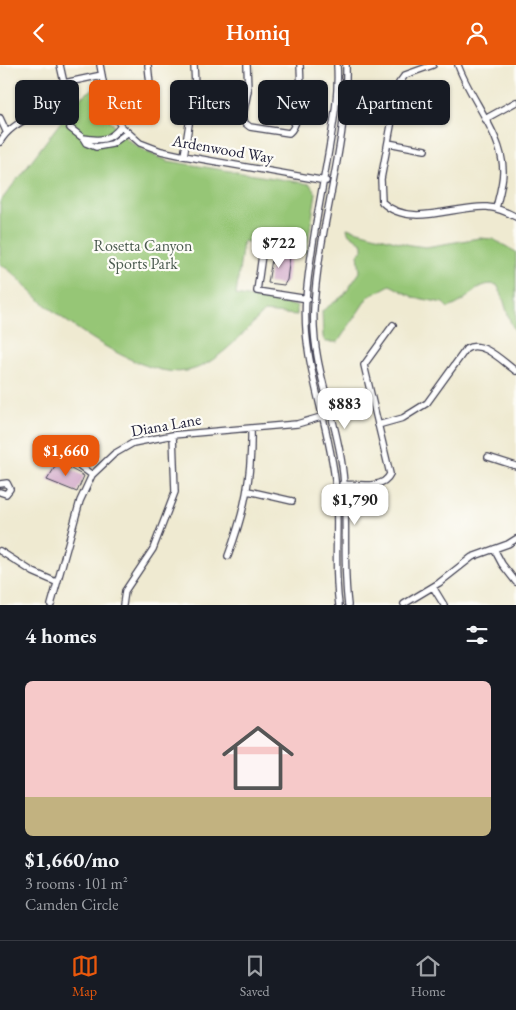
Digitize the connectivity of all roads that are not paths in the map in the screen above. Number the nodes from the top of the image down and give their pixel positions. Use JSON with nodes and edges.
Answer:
{"nodes":[{"id":1,"x":60,"y":65,"type":"edge"},
{"id":2,"x":100,"y":65,"type":"edge"},
{"id":3,"x":148,"y":65,"type":"edge"},
{"id":4,"x":194,"y":65,"type":"edge"},
{"id":5,"x":247,"y":65,"type":"edge"},
{"id":6,"x":300,"y":65,"type":"edge"},
{"id":7,"x":337,"y":65,"type":"edge"},
{"id":8,"x":346,"y":65,"type":"edge"},
{"id":9,"x":433,"y":65,"type":"edge"},
{"id":10,"x":458,"y":65,"type":"edge"},
{"id":11,"x":102,"y":75,"type":"junction"},
{"id":12,"x":63,"y":80,"type":"edge"},
{"id":13,"x":78,"y":80,"type":"edge"},
{"id":14,"x":150,"y":80,"type":"edge"},
{"id":15,"x":516,"y":101,"type":"edge"},
{"id":16,"x":0,"y":119,"type":"edge"},
{"id":17,"x":485,"y":119,"type":"junction"},
{"id":18,"x":16,"y":125,"type":"edge"},
{"id":19,"x":121,"y":126,"type":"junction"},
{"id":20,"x":70,"y":128,"type":"dead end"},
{"id":21,"x":6,"y":131,"type":"junction"},
{"id":22,"x":127,"y":133,"type":"junction"},
{"id":23,"x":83,"y":138,"type":"junction"},
{"id":24,"x":0,"y":142,"type":"edge"},
{"id":25,"x":388,"y":143,"type":"junction"},
{"id":26,"x":425,"y":150,"type":"dead end"},
{"id":27,"x":184,"y":157,"type":"junction"},
{"id":28,"x":324,"y":180,"type":"junction"},
{"id":29,"x":333,"y":182,"type":"junction"},
{"id":30,"x":496,"y":209,"type":"junction"},
{"id":31,"x":516,"y":217,"type":"edge"},
{"id":32,"x":262,"y":255,"type":"dead end"},
{"id":33,"x":306,"y":299,"type":"junction"},
{"id":34,"x":315,"y":299,"type":"junction"},
{"id":35,"x":393,"y":325,"type":"dead end"},
{"id":36,"x":516,"y":371,"type":"edge"},
{"id":37,"x":331,"y":414,"type":"junction"},
{"id":38,"x":322,"y":417,"type":"junction"},
{"id":39,"x":378,"y":425,"type":"junction"},
{"id":40,"x":252,"y":428,"type":"junction"},
{"id":41,"x":173,"y":435,"type":"junction"},
{"id":42,"x":63,"y":453,"type":"dead end"},
{"id":43,"x":488,"y":457,"type":"dead end"},
{"id":44,"x":516,"y":466,"type":"edge"},
{"id":45,"x":92,"y":475,"type":"junction"},
{"id":46,"x":0,"y":484,"type":"edge"},
{"id":47,"x":344,"y":484,"type":"junction"},
{"id":48,"x":336,"y":485,"type":"junction"},
{"id":49,"x":248,"y":491,"type":"junction"},
{"id":50,"x":0,"y":493,"type":"edge"},
{"id":51,"x":292,"y":501,"type":"dead end"},
{"id":52,"x":516,"y":539,"type":"edge"},
{"id":53,"x":494,"y":549,"type":"junction"},
{"id":54,"x":0,"y":551,"type":"edge"},
{"id":55,"x":228,"y":556,"type":"dead end"},
{"id":56,"x":516,"y":582,"type":"edge"},
{"id":57,"x":56,"y":583,"type":"junction"},
{"id":58,"x":433,"y":587,"type":"junction"},
{"id":59,"x":404,"y":603,"type":"dead end"},
{"id":60,"x":51,"y":605,"type":"edge"},
{"id":61,"x":122,"y":605,"type":"edge"},
{"id":62,"x":339,"y":605,"type":"edge"},
{"id":63,"x":348,"y":605,"type":"edge"},
{"id":64,"x":444,"y":605,"type":"edge"}],
"edges":[{"from":1,"to":12,"type":"street"},
{"from":2,"to":11,"type":"street","name":"Ardenwood Way"},
{"from":3,"to":14,"type":"street"},
{"from":4,"to":27,"type":"street"},
{"from":5,"to":6,"type":"street"},
{"from":7,"to":28,"type":"street"},
{"from":8,"to":29,"type":"street"},
{"from":9,"to":25,"type":"street"},
{"from":10,"to":17,"type":"street"},
{"from":11,"to":13,"type":"street"},
{"from":11,"to":19,"type":"street","name":"Ardenwood Way"},
{"from":15,"to":17,"type":"street"},
{"from":16,"to":21,"type":"street"},
{"from":17,"to":30,"type":"street"},
{"from":18,"to":21,"type":"street"},
{"from":19,"to":22,"type":"street","name":"Ardenwood Way"},
{"from":19,"to":23,"type":"street"},
{"from":20,"to":23,"type":"street"},
{"from":21,"to":24,"type":"street"},
{"from":22,"to":23,"type":"street"},
{"from":22,"to":27,"type":"street","name":"Ardenwood Way"},
{"from":25,"to":26,"type":"street"},
{"from":25,"to":30,"type":"street"},
{"from":27,"to":28,"type":"street","name":"Ardenwood Way"},
{"from":28,"to":29,"type":"street","name":"Ardenwood Way"},
{"from":28,"to":33,"type":"street"},
{"from":29,"to":34,"type":"street"},
{"from":30,"to":31,"type":"street"},
{"from":32,"to":33,"type":"street"},
{"from":33,"to":34,"type":"street"},
{"from":33,"to":38,"type":"street"},
{"from":34,"to":37,"type":"street"},
{"from":35,"to":39,"type":"street"},
{"from":36,"to":39,"type":"street"},
{"from":37,"to":38,"type":"street","name":"Diana Lane"},
{"from":37,"to":47,"type":"street"},
{"from":38,"to":40,"type":"street","name":"Diana Lane"},
{"from":38,"to":48,"type":"street"},
{"from":39,"to":47,"type":"street"},
{"from":40,"to":41,"type":"street","name":"Diana Lane"},
{"from":40,"to":49,"type":"street"},
{"from":41,"to":45,"type":"street","name":"Diana Lane"},
{"from":41,"to":61,"type":"street"},
{"from":42,"to":45,"type":"street"},
{"from":43,"to":44,"type":"street"},
{"from":45,"to":57,"type":"street","name":"Diana Lane"},
{"from":46,"to":50,"type":"street"},
{"from":47,"to":48,"type":"street"},
{"from":47,"to":63,"type":"street"},
{"from":48,"to":62,"type":"street"},
{"from":49,"to":51,"type":"street"},
{"from":49,"to":55,"type":"street"},
{"from":52,"to":53,"type":"street"},
{"from":53,"to":56,"type":"street"},
{"from":53,"to":58,"type":"street"},
{"from":54,"to":57,"type":"street"},
{"from":57,"to":60,"type":"street","name":"Diana Lane"},
{"from":58,"to":59,"type":"street"},
{"from":58,"to":64,"type":"street"}]}
